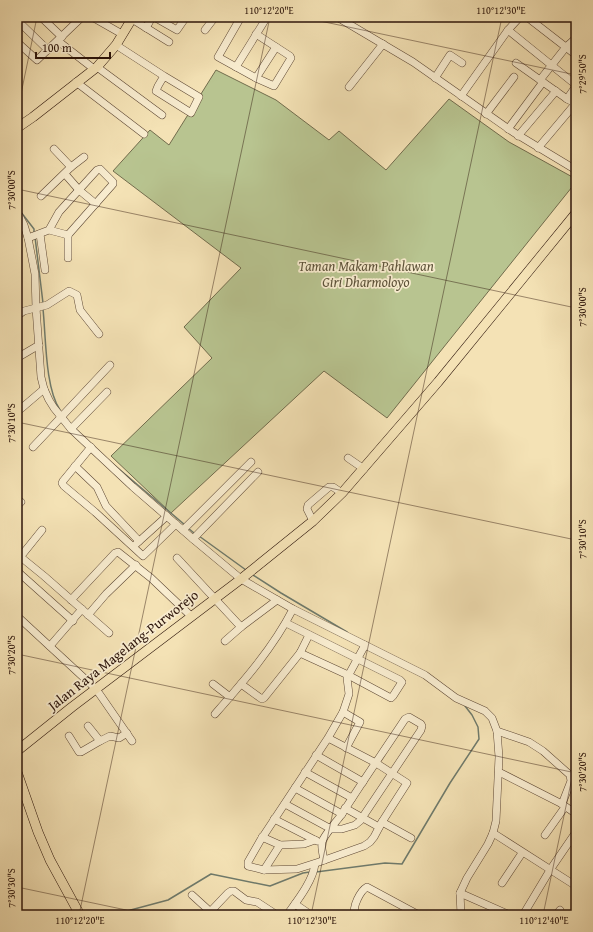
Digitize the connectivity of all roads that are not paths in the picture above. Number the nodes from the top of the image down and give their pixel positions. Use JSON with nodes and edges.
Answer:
{"nodes":[{"id":1,"x":41,"y":17,"type":"edge"},
{"id":2,"x":92,"y":17,"type":"edge"},
{"id":3,"x":186,"y":17,"type":"edge"},
{"id":4,"x":215,"y":17,"type":"edge"},
{"id":5,"x":241,"y":17,"type":"edge"},
{"id":6,"x":337,"y":17,"type":"edge"},
{"id":7,"x":520,"y":17,"type":"edge"},
{"id":8,"x":527,"y":17,"type":"edge"},
{"id":9,"x":78,"y":18,"type":"edge"},
{"id":10,"x":132,"y":18,"type":"edge"},
{"id":11,"x":265,"y":18,"type":"edge"},
{"id":12,"x":17,"y":20,"type":"edge"},
{"id":13,"x":146,"y":28,"type":"junction"},
{"id":14,"x":205,"y":30,"type":"dead end"},
{"id":15,"x":508,"y":30,"type":"junction"},
{"id":16,"x":122,"y":34,"type":"junction"},
{"id":17,"x":256,"y":34,"type":"junction"},
{"id":18,"x":576,"y":38,"type":"edge"},
{"id":19,"x":60,"y":39,"type":"junction"},
{"id":20,"x":17,"y":42,"type":"edge"},
{"id":21,"x":169,"y":42,"type":"dead end"},
{"id":22,"x":383,"y":44,"type":"junction"},
{"id":23,"x":116,"y":45,"type":"junction"},
{"id":24,"x":276,"y":47,"type":"junction"},
{"id":25,"x":566,"y":47,"type":"junction"},
{"id":26,"x":48,"y":50,"type":"junction"},
{"id":27,"x":576,"y":55,"type":"edge"},
{"id":28,"x":462,"y":63,"type":"dead end"},
{"id":29,"x":516,"y":63,"type":"dead end"},
{"id":30,"x":552,"y":66,"type":"junction"},
{"id":31,"x":236,"y":67,"type":"junction"},
{"id":32,"x":95,"y":68,"type":"junction"},
{"id":33,"x":164,"y":76,"type":"junction"},
{"id":34,"x":514,"y":77,"type":"dead end"},
{"id":35,"x":256,"y":78,"type":"junction"},
{"id":36,"x":435,"y":78,"type":"junction"},
{"id":37,"x":541,"y":81,"type":"junction"},
{"id":38,"x":76,"y":82,"type":"junction"},
{"id":39,"x":576,"y":85,"type":"edge"},
{"id":40,"x":349,"y":87,"type":"dead end"},
{"id":41,"x":556,"y":91,"type":"junction"},
{"id":42,"x":461,"y":96,"type":"junction"},
{"id":43,"x":568,"y":99,"type":"junction"},
{"id":44,"x":575,"y":105,"type":"edge"},
{"id":45,"x":486,"y":114,"type":"junction"},
{"id":46,"x":162,"y":115,"type":"dead end"},
{"id":47,"x":17,"y":128,"type":"edge"},
{"id":48,"x":508,"y":129,"type":"junction"},
{"id":49,"x":144,"y":134,"type":"dead end"},
{"id":50,"x":518,"y":136,"type":"junction"},
{"id":51,"x":538,"y":148,"type":"junction"},
{"id":52,"x":54,"y":149,"type":"dead end"},
{"id":53,"x":84,"y":157,"type":"dead end"},
{"id":54,"x":71,"y":167,"type":"junction"},
{"id":55,"x":576,"y":170,"type":"edge"},
{"id":56,"x":65,"y":174,"type":"junction"},
{"id":57,"x":79,"y":190,"type":"junction"},
{"id":58,"x":41,"y":196,"type":"dead end"},
{"id":59,"x":96,"y":204,"type":"junction"},
{"id":60,"x":17,"y":212,"type":"edge"},
{"id":61,"x":576,"y":212,"type":"edge"},
{"id":62,"x":49,"y":230,"type":"junction"},
{"id":63,"x":68,"y":235,"type":"junction"},
{"id":64,"x":33,"y":236,"type":"junction"},
{"id":65,"x":68,"y":258,"type":"dead end"},
{"id":66,"x":45,"y":270,"type":"dead end"},
{"id":67,"x":39,"y":307,"type":"junction"},
{"id":68,"x":17,"y":316,"type":"edge"},
{"id":69,"x":99,"y":334,"type":"dead end"},
{"id":70,"x":39,"y":345,"type":"junction"},
{"id":71,"x":17,"y":358,"type":"edge"},
{"id":72,"x":110,"y":366,"type":"dead end"},
{"id":73,"x":44,"y":389,"type":"junction"},
{"id":74,"x":107,"y":392,"type":"dead end"},
{"id":75,"x":17,"y":412,"type":"edge"},
{"id":76,"x":64,"y":415,"type":"junction"},
{"id":77,"x":74,"y":426,"type":"junction"},
{"id":78,"x":33,"y":447,"type":"dead end"},
{"id":79,"x":91,"y":447,"type":"junction"},
{"id":80,"x":348,"y":458,"type":"dead end"},
{"id":81,"x":251,"y":462,"type":"dead end"},
{"id":82,"x":75,"y":466,"type":"junction"},
{"id":83,"x":364,"y":469,"type":"junction"},
{"id":84,"x":258,"y":472,"type":"dead end"},
{"id":85,"x":342,"y":493,"type":"junction"},
{"id":86,"x":167,"y":516,"type":"junction"},
{"id":87,"x":313,"y":521,"type":"junction"},
{"id":88,"x":176,"y":524,"type":"junction"},
{"id":89,"x":188,"y":526,"type":"junction"},
{"id":90,"x":42,"y":530,"type":"dead end"},
{"id":91,"x":196,"y":536,"type":"junction"},
{"id":92,"x":138,"y":541,"type":"junction"},
{"id":93,"x":132,"y":546,"type":"junction"},
{"id":94,"x":18,"y":558,"type":"edge"},
{"id":95,"x":177,"y":558,"type":"dead end"},
{"id":96,"x":136,"y":565,"type":"junction"},
{"id":97,"x":17,"y":571,"type":"edge"},
{"id":98,"x":244,"y":576,"type":"junction"},
{"id":99,"x":215,"y":598,"type":"junction"},
{"id":100,"x":71,"y":600,"type":"junction"},
{"id":101,"x":277,"y":600,"type":"junction"},
{"id":102,"x":82,"y":609,"type":"junction"},
{"id":103,"x":293,"y":609,"type":"junction"},
{"id":104,"x":88,"y":615,"type":"junction"},
{"id":105,"x":17,"y":616,"type":"edge"},
{"id":106,"x":190,"y":616,"type":"junction"},
{"id":107,"x":73,"y":621,"type":"junction"},
{"id":108,"x":286,"y":623,"type":"junction"},
{"id":109,"x":241,"y":627,"type":"junction"},
{"id":110,"x":109,"y":633,"type":"dead end"},
{"id":111,"x":308,"y":635,"type":"junction"},
{"id":112,"x":225,"y":641,"type":"dead end"},
{"id":113,"x":365,"y":645,"type":"junction"},
{"id":114,"x":50,"y":646,"type":"junction"},
{"id":115,"x":300,"y":653,"type":"junction"},
{"id":116,"x":358,"y":658,"type":"junction"},
{"id":117,"x":348,"y":675,"type":"junction"},
{"id":118,"x":213,"y":684,"type":"dead end"},
{"id":119,"x":241,"y":684,"type":"junction"},
{"id":120,"x":96,"y":689,"type":"junction"},
{"id":121,"x":230,"y":698,"type":"junction"},
{"id":122,"x":343,"y":712,"type":"junction"},
{"id":123,"x":215,"y":714,"type":"dead end"},
{"id":124,"x":88,"y":726,"type":"dead end"},
{"id":125,"x":497,"y":730,"type":"junction"},
{"id":126,"x":127,"y":733,"type":"junction"},
{"id":127,"x":69,"y":736,"type":"dead end"},
{"id":128,"x":328,"y":738,"type":"junction"},
{"id":129,"x":100,"y":741,"type":"junction"},
{"id":130,"x":132,"y":741,"type":"dead end"},
{"id":131,"x":346,"y":748,"type":"junction"},
{"id":132,"x":17,"y":751,"type":"edge"},
{"id":133,"x":316,"y":755,"type":"junction"},
{"id":134,"x":376,"y":764,"type":"junction"},
{"id":135,"x":17,"y":772,"type":"edge"},
{"id":136,"x":305,"y":772,"type":"junction"},
{"id":137,"x":499,"y":772,"type":"junction"},
{"id":138,"x":392,"y":773,"type":"junction"},
{"id":139,"x":363,"y":782,"type":"junction"},
{"id":140,"x":294,"y":788,"type":"junction"},
{"id":141,"x":352,"y":798,"type":"junction"},
{"id":142,"x":285,"y":804,"type":"junction"},
{"id":143,"x":564,"y":805,"type":"junction"},
{"id":144,"x":343,"y":811,"type":"junction"},
{"id":145,"x":576,"y":814,"type":"edge"},
{"id":146,"x":362,"y":818,"type":"junction"},
{"id":147,"x":274,"y":820,"type":"junction"},
{"id":148,"x":380,"y":825,"type":"junction"},
{"id":149,"x":331,"y":830,"type":"junction"},
{"id":150,"x":493,"y":832,"type":"junction"},
{"id":151,"x":576,"y":832,"type":"edge"},
{"id":152,"x":545,"y":835,"type":"dead end"},
{"id":153,"x":262,"y":837,"type":"junction"},
{"id":154,"x":411,"y":838,"type":"dead end"},
{"id":155,"x":318,"y":841,"type":"junction"},
{"id":156,"x":280,"y":845,"type":"junction"},
{"id":157,"x":522,"y":853,"type":"junction"},
{"id":158,"x":324,"y":860,"type":"junction"},
{"id":159,"x":314,"y":869,"type":"junction"},
{"id":160,"x":264,"y":870,"type":"junction"},
{"id":161,"x":550,"y":870,"type":"junction"},
{"id":162,"x":502,"y":883,"type":"dead end"},
{"id":163,"x":576,"y":886,"type":"edge"},
{"id":164,"x":460,"y":893,"type":"junction"},
{"id":165,"x":192,"y":895,"type":"dead end"},
{"id":166,"x":295,"y":904,"type":"junction"},
{"id":167,"x":212,"y":914,"type":"edge"},
{"id":168,"x":80,"y":915,"type":"edge"},
{"id":169,"x":277,"y":915,"type":"edge"},
{"id":170,"x":287,"y":915,"type":"edge"},
{"id":171,"x":311,"y":915,"type":"edge"},
{"id":172,"x":355,"y":915,"type":"edge"},
{"id":173,"x":419,"y":915,"type":"edge"},
{"id":174,"x":461,"y":915,"type":"edge"},
{"id":175,"x":510,"y":915,"type":"edge"},
{"id":176,"x":523,"y":915,"type":"edge"}],
"edges":[{"from":1,"to":19,"type":"street"},
{"from":2,"to":16,"type":"street"},
{"from":3,"to":13,"type":"street"},
{"from":4,"to":14,"type":"street"},
{"from":5,"to":31,"type":"street"},
{"from":6,"to":22,"type":"street"},
{"from":7,"to":15,"type":"street"},
{"from":8,"to":25,"type":"street"},
{"from":9,"to":19,"type":"street"},
{"from":10,"to":13,"type":"street"},
{"from":10,"to":16,"type":"main road"},
{"from":11,"to":17,"type":"street"},
{"from":12,"to":26,"type":"street"},
{"from":13,"to":21,"type":"street"},
{"from":15,"to":30,"type":"street"},
{"from":15,"to":42,"type":"street"},
{"from":16,"to":23,"type":"main road"},
{"from":17,"to":24,"type":"street"},
{"from":17,"to":31,"type":"street"},
{"from":18,"to":25,"type":"street"},
{"from":19,"to":26,"type":"street"},
{"from":19,"to":32,"type":"street"},
{"from":20,"to":26,"type":"street"},
{"from":22,"to":36,"type":"street"},
{"from":22,"to":40,"type":"street"},
{"from":23,"to":32,"type":"main road"},
{"from":23,"to":33,"type":"street"},
{"from":24,"to":35,"type":"street"},
{"from":24,"to":35,"type":"street"},
{"from":25,"to":27,"type":"street"},
{"from":25,"to":30,"type":"street"},
{"from":28,"to":36,"type":"street"},
{"from":29,"to":37,"type":"street"},
{"from":30,"to":37,"type":"street"},
{"from":30,"to":39,"type":"street"},
{"from":31,"to":35,"type":"street"},
{"from":32,"to":38,"type":"main road"},
{"from":32,"to":46,"type":"street"},
{"from":33,"to":33,"type":"street"},
{"from":34,"to":45,"type":"street"},
{"from":36,"to":42,"type":"street"},
{"from":37,"to":41,"type":"street"},
{"from":37,"to":48,"type":"street"},
{"from":38,"to":47,"type":"main road"},
{"from":38,"to":49,"type":"street"},
{"from":39,"to":43,"type":"street"},
{"from":41,"to":43,"type":"street"},
{"from":41,"to":50,"type":"street"},
{"from":42,"to":45,"type":"street"},
{"from":43,"to":44,"type":"street"},
{"from":44,"to":51,"type":"street"},
{"from":45,"to":48,"type":"street"},
{"from":48,"to":50,"type":"street"},
{"from":50,"to":51,"type":"street"},
{"from":51,"to":55,"type":"street"},
{"from":52,"to":54,"type":"street"},
{"from":53,"to":54,"type":"street"},
{"from":54,"to":56,"type":"street"},
{"from":56,"to":57,"type":"street"},
{"from":56,"to":58,"type":"street"},
{"from":57,"to":59,"type":"street"},
{"from":57,"to":59,"type":"street"},
{"from":57,"to":62,"type":"street"},
{"from":59,"to":63,"type":"street"},
{"from":60,"to":64,"type":"street"},
{"from":61,"to":83,"type":"main road","name":"Jalan Raya Magelang-Purworejo"},
{"from":62,"to":63,"type":"street"},
{"from":62,"to":64,"type":"street"},
{"from":63,"to":65,"type":"street"},
{"from":64,"to":66,"type":"street"},
{"from":64,"to":67,"type":"street"},
{"from":67,"to":68,"type":"street"},
{"from":67,"to":69,"type":"street"},
{"from":67,"to":70,"type":"street"},
{"from":70,"to":71,"type":"street"},
{"from":70,"to":73,"type":"street"},
{"from":72,"to":76,"type":"street"},
{"from":73,"to":75,"type":"street"},
{"from":73,"to":76,"type":"street"},
{"from":74,"to":77,"type":"street"},
{"from":76,"to":77,"type":"street"},
{"from":76,"to":78,"type":"street"},
{"from":77,"to":79,"type":"street"},
{"from":79,"to":82,"type":"street"},
{"from":79,"to":86,"type":"street"},
{"from":80,"to":83,"type":"street"},
{"from":81,"to":89,"type":"street"},
{"from":82,"to":92,"type":"street"},
{"from":82,"to":93,"type":"street"},
{"from":83,"to":85,"type":"main road","name":"Jalan Raya Magelang-Purworejo"},
{"from":84,"to":91,"type":"street"},
{"from":85,"to":87,"type":"main road","name":"Jalan Raya Magelang-Purworejo"},
{"from":85,"to":87,"type":"street"},
{"from":86,"to":88,"type":"street"},
{"from":86,"to":92,"type":"street"},
{"from":87,"to":98,"type":"main road","name":"Jalan Raya Magelang-Purworejo"},
{"from":88,"to":89,"type":"street"},
{"from":88,"to":93,"type":"street"},
{"from":89,"to":91,"type":"street"},
{"from":90,"to":94,"type":"street"},
{"from":91,"to":98,"type":"street"},
{"from":92,"to":93,"type":"street"},
{"from":94,"to":100,"type":"street"},
{"from":95,"to":99,"type":"street"},
{"from":96,"to":100,"type":"street"},
{"from":96,"to":104,"type":"street"},
{"from":96,"to":106,"type":"street"},
{"from":97,"to":107,"type":"street"},
{"from":98,"to":99,"type":"main road","name":"Jalan Raya Magelang-Purworejo"},
{"from":98,"to":101,"type":"street"},
{"from":99,"to":106,"type":"main road","name":"Jalan Raya Magelang-Purworejo"},
{"from":99,"to":109,"type":"street"},
{"from":100,"to":102,"type":"street"},
{"from":101,"to":103,"type":"street"},
{"from":101,"to":109,"type":"street"},
{"from":102,"to":104,"type":"street"},
{"from":102,"to":107,"type":"street"},
{"from":103,"to":108,"type":"street"},
{"from":103,"to":113,"type":"street"},
{"from":104,"to":110,"type":"street"},
{"from":105,"to":114,"type":"street"},
{"from":106,"to":120,"type":"main road","name":"Jalan Raya Magelang-Purworejo"},
{"from":107,"to":114,"type":"street"},
{"from":108,"to":111,"type":"street"},
{"from":108,"to":119,"type":"street"},
{"from":109,"to":112,"type":"street"},
{"from":111,"to":115,"type":"street"},
{"from":111,"to":116,"type":"street"},
{"from":113,"to":116,"type":"street"},
{"from":113,"to":125,"type":"street"},
{"from":114,"to":120,"type":"street"},
{"from":115,"to":117,"type":"street"},
{"from":115,"to":119,"type":"street"},
{"from":116,"to":117,"type":"street"},
{"from":116,"to":117,"type":"street"},
{"from":117,"to":122,"type":"street"},
{"from":118,"to":121,"type":"street"},
{"from":119,"to":121,"type":"street"},
{"from":120,"to":126,"type":"street"},
{"from":120,"to":132,"type":"main road","name":"Jalan Raya Magelang-Purworejo"},
{"from":121,"to":123,"type":"street"},
{"from":122,"to":128,"type":"street"},
{"from":122,"to":131,"type":"street"},
{"from":124,"to":129,"type":"street"},
{"from":125,"to":137,"type":"street"},
{"from":125,"to":143,"type":"street"},
{"from":126,"to":129,"type":"street"},
{"from":126,"to":130,"type":"street"},
{"from":127,"to":129,"type":"street"},
{"from":128,"to":131,"type":"street"},
{"from":128,"to":133,"type":"street"},
{"from":131,"to":134,"type":"street"},
{"from":133,"to":136,"type":"street"},
{"from":133,"to":139,"type":"street"},
{"from":134,"to":138,"type":"street"},
{"from":134,"to":138,"type":"street"},
{"from":134,"to":139,"type":"street"},
{"from":135,"to":168,"type":"main road"},
{"from":136,"to":140,"type":"street"},
{"from":136,"to":141,"type":"street"},
{"from":137,"to":143,"type":"street"},
{"from":137,"to":150,"type":"street"},
{"from":138,"to":146,"type":"street"},
{"from":138,"to":148,"type":"street"},
{"from":139,"to":141,"type":"street"},
{"from":140,"to":142,"type":"street"},
{"from":140,"to":144,"type":"street"},
{"from":141,"to":144,"type":"street"},
{"from":142,"to":147,"type":"street"},
{"from":142,"to":149,"type":"street"},
{"from":143,"to":145,"type":"street"},
{"from":143,"to":152,"type":"street"},
{"from":144,"to":146,"type":"street"},
{"from":144,"to":149,"type":"street"},
{"from":146,"to":148,"type":"street"},
{"from":146,"to":149,"type":"street"},
{"from":147,"to":153,"type":"street"},
{"from":147,"to":155,"type":"street"},
{"from":148,"to":154,"type":"street"},
{"from":148,"to":158,"type":"street"},
{"from":149,"to":155,"type":"street"},
{"from":150,"to":157,"type":"street"},
{"from":150,"to":164,"type":"street"},
{"from":151,"to":161,"type":"street"},
{"from":153,"to":156,"type":"street"},
{"from":153,"to":160,"type":"street"},
{"from":155,"to":156,"type":"street"},
{"from":155,"to":158,"type":"street"},
{"from":156,"to":160,"type":"street"},
{"from":157,"to":161,"type":"street"},
{"from":157,"to":162,"type":"street"},
{"from":158,"to":159,"type":"street"},
{"from":159,"to":160,"type":"street"},
{"from":159,"to":166,"type":"street"},
{"from":161,"to":163,"type":"street"},
{"from":161,"to":176,"type":"street"},
{"from":164,"to":174,"type":"street"},
{"from":164,"to":175,"type":"street"},
{"from":165,"to":167,"type":"street"},
{"from":166,"to":170,"type":"street"},
{"from":166,"to":171,"type":"street"},
{"from":167,"to":169,"type":"street"},
{"from":172,"to":173,"type":"street"}]}
